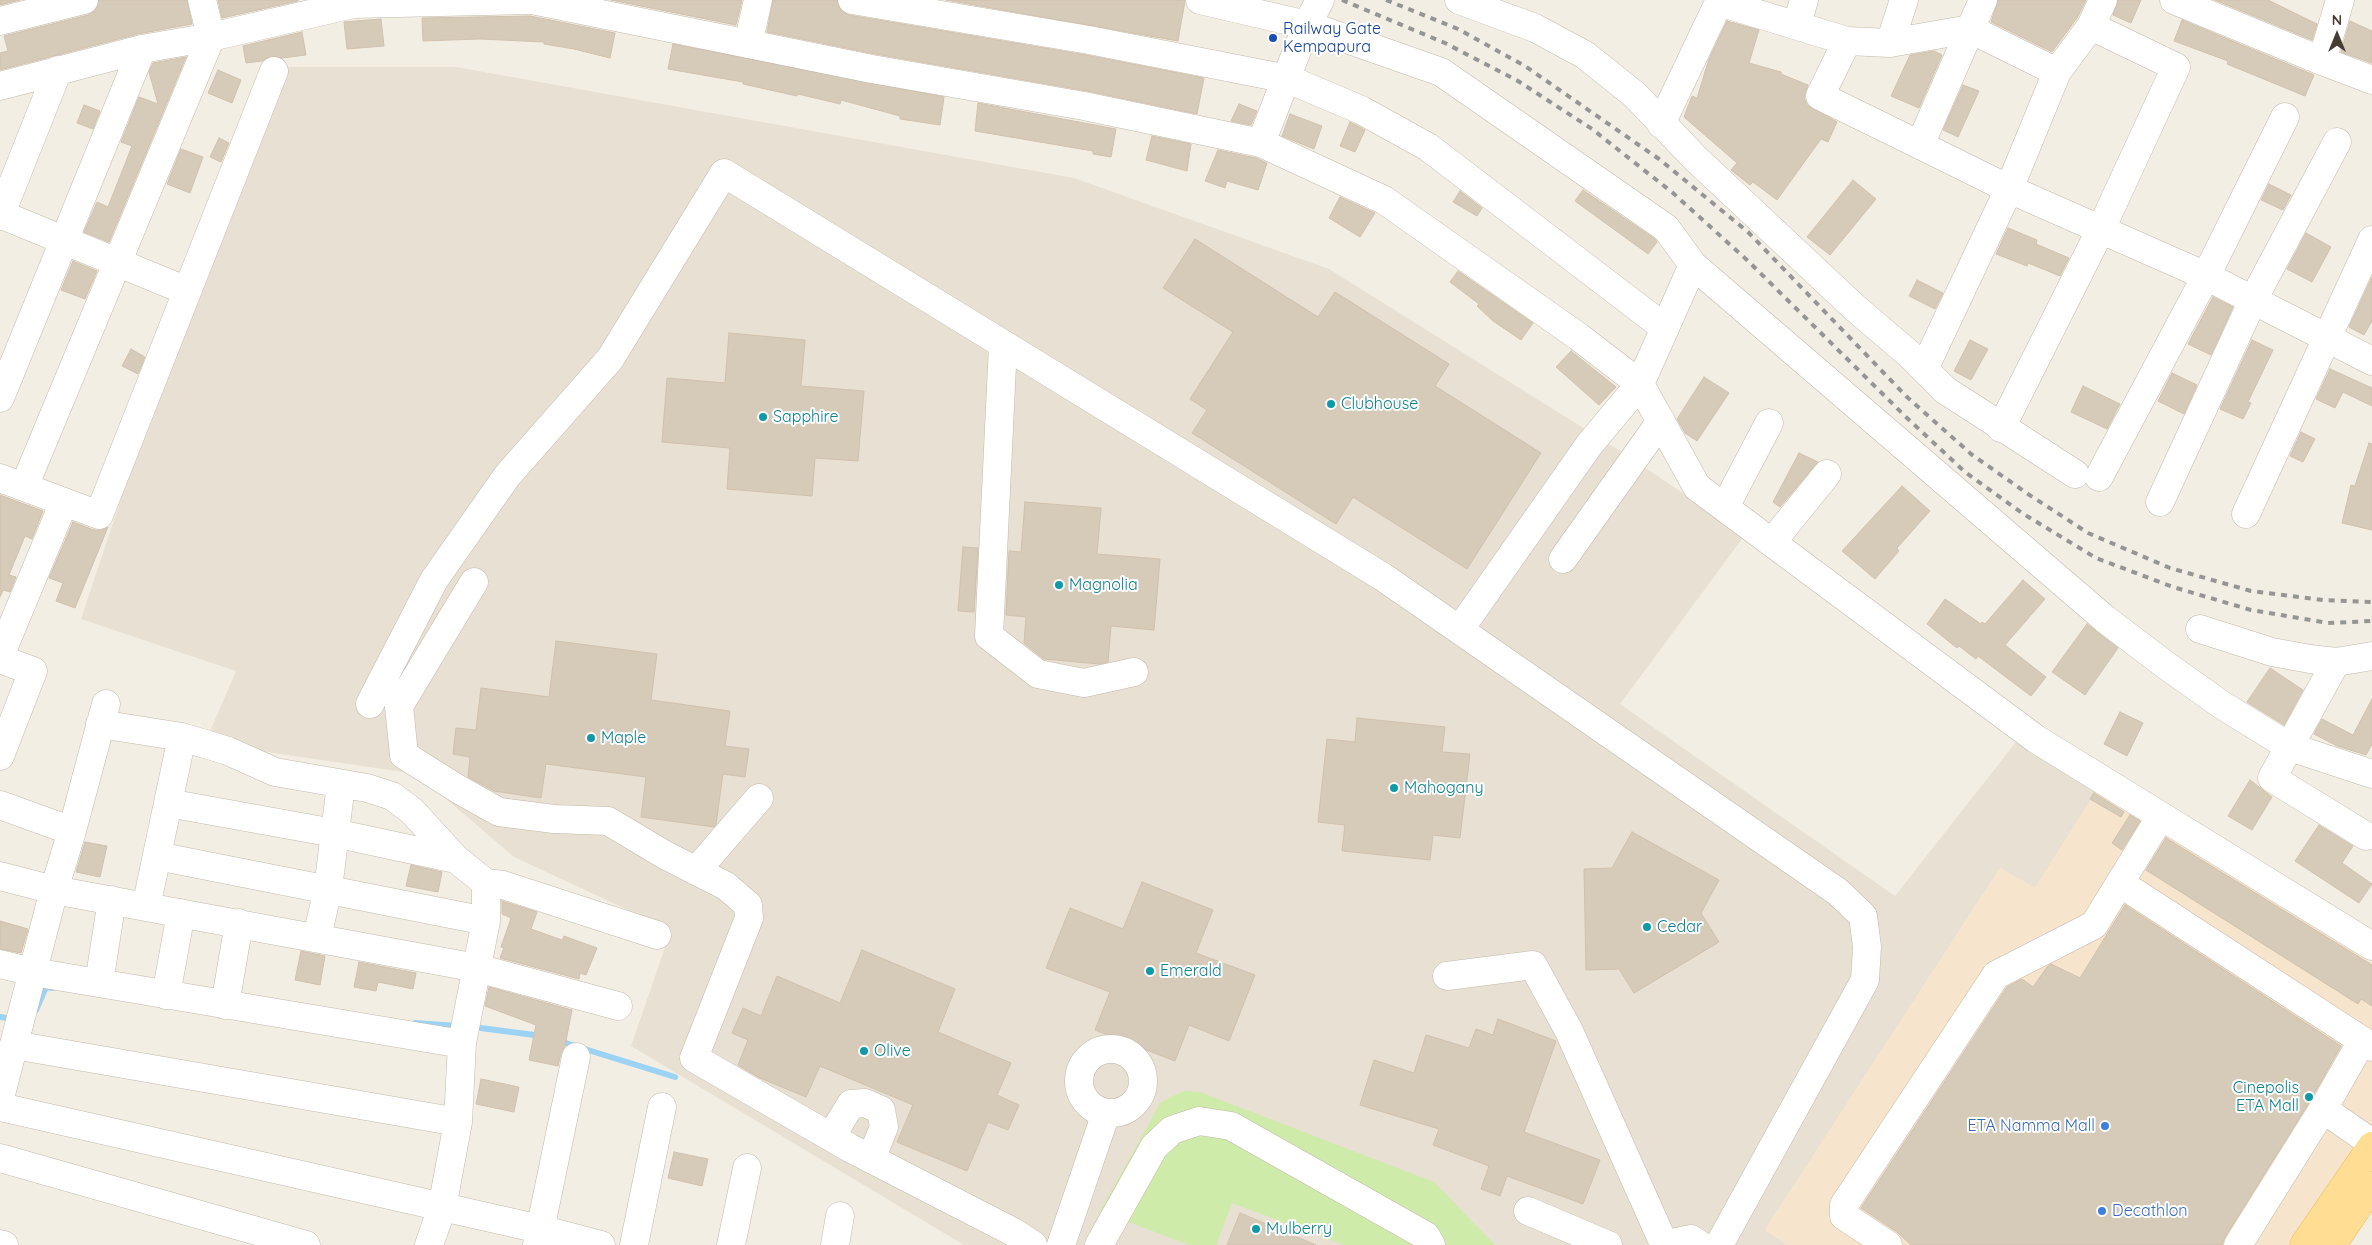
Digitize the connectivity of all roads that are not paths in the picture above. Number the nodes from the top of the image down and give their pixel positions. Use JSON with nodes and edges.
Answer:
{"nodes":[{"id":1,"x":84,"y":0,"type":"edge"},
{"id":2,"x":202,"y":0,"type":"edge"},
{"id":3,"x":484,"y":0,"type":"edge"},
{"id":4,"x":531,"y":0,"type":"edge"},
{"id":5,"x":758,"y":0,"type":"edge"},
{"id":6,"x":852,"y":0,"type":"edge"},
{"id":7,"x":1200,"y":0,"type":"edge"},
{"id":8,"x":1320,"y":0,"type":"edge"},
{"id":9,"x":1459,"y":0,"type":"edge"},
{"id":10,"x":1904,"y":0,"type":"edge"},
{"id":11,"x":1983,"y":0,"type":"edge"},
{"id":12,"x":2103,"y":0,"type":"edge"},
{"id":13,"x":2174,"y":0,"type":"edge"},
{"id":14,"x":2340,"y":0,"type":"edge"},
{"id":15,"x":1720,"y":1,"type":"edge"},
{"id":16,"x":1518,"y":10,"type":"edge"},
{"id":17,"x":1800,"y":13,"type":"edge"},
{"id":18,"x":0,"y":21,"type":"edge"},
{"id":19,"x":1307,"y":25,"type":"junction"},
{"id":20,"x":2091,"y":26,"type":"junction"},
{"id":21,"x":1970,"y":29,"type":"junction"},
{"id":22,"x":211,"y":37,"type":"junction"},
{"id":23,"x":1847,"y":41,"type":"junction"},
{"id":24,"x":1890,"y":43,"type":"junction"},
{"id":25,"x":748,"y":44,"type":"junction"},
{"id":26,"x":142,"y":50,"type":"junction"},
{"id":27,"x":2322,"y":62,"type":"junction"},
{"id":28,"x":58,"y":70,"type":"junction"},
{"id":29,"x":274,"y":71,"type":"dead end"},
{"id":30,"x":2058,"y":72,"type":"junction"},
{"id":31,"x":1288,"y":79,"type":"junction"},
{"id":32,"x":2372,"y":80,"type":"edge"},
{"id":33,"x":0,"y":86,"type":"edge"},
{"id":34,"x":2285,"y":117,"type":"dead end"},
{"id":35,"x":1661,"y":124,"type":"junction"},
{"id":36,"x":2337,"y":142,"type":"dead end"},
{"id":37,"x":1261,"y":143,"type":"junction"},
{"id":38,"x":1920,"y":145,"type":"junction"},
{"id":39,"x":2009,"y":189,"type":"junction"},
{"id":40,"x":0,"y":215,"type":"edge"},
{"id":41,"x":2101,"y":229,"type":"junction"},
{"id":42,"x":65,"y":239,"type":"junction"},
{"id":43,"x":2369,"y":255,"type":"edge"},
{"id":44,"x":118,"y":262,"type":"junction"},
{"id":45,"x":1693,"y":265,"type":"junction"},
{"id":46,"x":2206,"y":276,"type":"junction"},
{"id":47,"x":187,"y":291,"type":"junction"},
{"id":48,"x":2253,"y":300,"type":"junction"},
{"id":49,"x":1665,"y":328,"type":"junction"},
{"id":50,"x":2328,"y":339,"type":"junction"},
{"id":51,"x":1003,"y":344,"type":"junction"},
{"id":52,"x":2372,"y":360,"type":"edge"},
{"id":53,"x":1924,"y":369,"type":"junction"},
{"id":54,"x":1640,"y":384,"type":"junction"},
{"id":55,"x":0,"y":398,"type":"edge"},
{"id":56,"x":1661,"y":421,"type":"junction"},
{"id":57,"x":1769,"y":423,"type":"dead end"},
{"id":58,"x":2001,"y":428,"type":"junction"},
{"id":59,"x":1827,"y":474,"type":"dead end"},
{"id":60,"x":8,"y":485,"type":"edge"},
{"id":61,"x":64,"y":502,"type":"junction"},
{"id":62,"x":2160,"y":502,"type":"dead end"},
{"id":63,"x":1725,"y":507,"type":"junction"},
{"id":64,"x":2246,"y":514,"type":"dead end"},
{"id":65,"x":1772,"y":542,"type":"junction"},
{"id":66,"x":1563,"y":559,"type":"dead end"},
{"id":67,"x":474,"y":582,"type":"dead end"},
{"id":68,"x":1460,"y":629,"type":"junction"},
{"id":69,"x":2200,"y":629,"type":"dead end"},
{"id":70,"x":2372,"y":656,"type":"edge"},
{"id":71,"x":0,"y":658,"type":"edge"},
{"id":72,"x":2336,"y":662,"type":"junction"},
{"id":73,"x":1134,"y":672,"type":"dead end"},
{"id":74,"x":370,"y":704,"type":"dead end"},
{"id":75,"x":182,"y":737,"type":"junction"},
{"id":76,"x":2290,"y":747,"type":"junction"},
{"id":77,"x":0,"y":756,"type":"edge"},
{"id":78,"x":2372,"y":774,"type":"edge"},
{"id":79,"x":340,"y":784,"type":"junction"},
{"id":80,"x":758,"y":798,"type":"dead end"},
{"id":81,"x":168,"y":803,"type":"junction"},
{"id":82,"x":0,"y":805,"type":"edge"},
{"id":83,"x":2162,"y":816,"type":"junction"},
{"id":84,"x":72,"y":831,"type":"junction"},
{"id":85,"x":334,"y":833,"type":"junction"},
{"id":86,"x":2366,"y":836,"type":"dead end"},
{"id":87,"x":157,"y":856,"type":"junction"},
{"id":88,"x":456,"y":859,"type":"junction"},
{"id":89,"x":696,"y":871,"type":"junction"},
{"id":90,"x":0,"y":876,"type":"edge"},
{"id":91,"x":486,"y":883,"type":"junction"},
{"id":92,"x":2120,"y":883,"type":"junction"},
{"id":93,"x":328,"y":889,"type":"junction"},
{"id":94,"x":54,"y":890,"type":"junction"},
{"id":95,"x":112,"y":900,"type":"junction"},
{"id":96,"x":146,"y":907,"type":"junction"},
{"id":97,"x":181,"y":913,"type":"junction"},
{"id":98,"x":486,"y":921,"type":"junction"},
{"id":99,"x":239,"y":923,"type":"junction"},
{"id":100,"x":657,"y":935,"type":"dead end"},
{"id":101,"x":317,"y":938,"type":"junction"},
{"id":102,"x":2372,"y":946,"type":"edge"},
{"id":103,"x":17,"y":968,"type":"edge"},
{"id":104,"x":477,"y":968,"type":"junction"},
{"id":105,"x":1447,"y":976,"type":"dead end"},
{"id":106,"x":99,"y":983,"type":"junction"},
{"id":107,"x":166,"y":995,"type":"junction"},
{"id":108,"x":226,"y":1005,"type":"junction"},
{"id":109,"x":618,"y":1006,"type":"dead end"},
{"id":110,"x":10,"y":1026,"type":"edge"},
{"id":111,"x":464,"y":1033,"type":"junction"},
{"id":112,"x":2367,"y":1044,"type":"edge"},
{"id":113,"x":576,"y":1057,"type":"dead end"},
{"id":114,"x":0,"y":1098,"type":"edge"},
{"id":115,"x":0,"y":1107,"type":"edge"},
{"id":116,"x":662,"y":1107,"type":"dead end"},
{"id":117,"x":2323,"y":1109,"type":"junction"},
{"id":118,"x":1106,"y":1113,"type":"dead end"},
{"id":119,"x":458,"y":1122,"type":"junction"},
{"id":120,"x":831,"y":1137,"type":"junction"},
{"id":121,"x":2372,"y":1144,"type":"edge"},
{"id":122,"x":0,"y":1158,"type":"edge"},
{"id":123,"x":871,"y":1159,"type":"junction"},
{"id":124,"x":747,"y":1168,"type":"dead end"},
{"id":125,"x":2372,"y":1186,"type":"edge"},
{"id":126,"x":442,"y":1208,"type":"junction"},
{"id":127,"x":1528,"y":1211,"type":"dead end"},
{"id":128,"x":840,"y":1216,"type":"dead end"},
{"id":129,"x":538,"y":1237,"type":"edge"},
{"id":130,"x":0,"y":1244,"type":"edge"},
{"id":131,"x":1663,"y":1244,"type":"edge"},
{"id":132,"x":4,"y":1245,"type":"edge"},
{"id":133,"x":306,"y":1245,"type":"edge"},
{"id":134,"x":429,"y":1245,"type":"edge"},
{"id":135,"x":601,"y":1245,"type":"edge"},
{"id":136,"x":634,"y":1245,"type":"edge"},
{"id":137,"x":731,"y":1245,"type":"edge"},
{"id":138,"x":835,"y":1245,"type":"edge"},
{"id":139,"x":1034,"y":1245,"type":"edge"},
{"id":140,"x":1060,"y":1245,"type":"edge"},
{"id":141,"x":1099,"y":1245,"type":"edge"},
{"id":142,"x":1431,"y":1245,"type":"edge"},
{"id":143,"x":1608,"y":1245,"type":"edge"},
{"id":144,"x":1700,"y":1245,"type":"edge"},
{"id":145,"x":1719,"y":1245,"type":"edge"},
{"id":146,"x":1888,"y":1245,"type":"edge"},
{"id":147,"x":2238,"y":1245,"type":"edge"},
{"id":148,"x":2304,"y":1245,"type":"edge"},
{"id":149,"x":2332,"y":1245,"type":"edge"}],
"edges":[{"from":1,"to":18,"type":"street"},
{"from":2,"to":22,"type":"street"},
{"from":3,"to":4,"type":"street"},
{"from":3,"to":22,"type":"street"},
{"from":4,"to":25,"type":"street"},
{"from":5,"to":25,"type":"street"},
{"from":6,"to":31,"type":"street"},
{"from":7,"to":19,"type":"street"},
{"from":8,"to":19,"type":"street"},
{"from":9,"to":16,"type":"street"},
{"from":10,"to":24,"type":"street"},
{"from":11,"to":21,"type":"street"},
{"from":12,"to":20,"type":"street"},
{"from":13,"to":27,"type":"street"},
{"from":14,"to":27,"type":"street"},
{"from":15,"to":17,"type":"street"},
{"from":15,"to":35,"type":"street"},
{"from":16,"to":35,"type":"street"},
{"from":17,"to":23,"type":"street"},
{"from":19,"to":31,"type":"street"},
{"from":19,"to":45,"type":"street"},
{"from":20,"to":30,"type":"street"},
{"from":20,"to":41,"type":"street"},
{"from":21,"to":24,"type":"street"},
{"from":21,"to":30,"type":"street"},
{"from":21,"to":38,"type":"street"},
{"from":22,"to":26,"type":"street"},
{"from":22,"to":44,"type":"street"},
{"from":23,"to":24,"type":"street"},
{"from":23,"to":38,"type":"street"},
{"from":25,"to":37,"type":"street"},
{"from":26,"to":28,"type":"street"},
{"from":26,"to":42,"type":"street"},
{"from":27,"to":32,"type":"street"},
{"from":28,"to":33,"type":"street"},
{"from":28,"to":40,"type":"street"},
{"from":29,"to":47,"type":"street"},
{"from":30,"to":39,"type":"street"},
{"from":31,"to":37,"type":"street"},
{"from":31,"to":49,"type":"street"},
{"from":34,"to":46,"type":"street"},
{"from":35,"to":53,"type":"street"},
{"from":36,"to":48,"type":"street"},
{"from":37,"to":54,"type":"street"},
{"from":38,"to":39,"type":"street"},
{"from":39,"to":41,"type":"street"},
{"from":39,"to":53,"type":"street"},
{"from":40,"to":42,"type":"street"},
{"from":41,"to":46,"type":"street"},
{"from":41,"to":58,"type":"street"},
{"from":42,"to":44,"type":"street"},
{"from":42,"to":55,"type":"street"},
{"from":43,"to":50,"type":"street"},
{"from":44,"to":47,"type":"street"},
{"from":44,"to":60,"type":"street"},
{"from":45,"to":49,"type":"street"},
{"from":45,"to":76,"type":"street"},
{"from":46,"to":48,"type":"street"},
{"from":46,"to":58,"type":"street"},
{"from":47,"to":61,"type":"street"},
{"from":48,"to":50,"type":"street"},
{"from":48,"to":62,"type":"street"},
{"from":49,"to":54,"type":"street"},
{"from":50,"to":52,"type":"street"},
{"from":50,"to":64,"type":"street"},
{"from":51,"to":68,"type":"street"},
{"from":51,"to":73,"type":"street"},
{"from":51,"to":74,"type":"street"},
{"from":53,"to":58,"type":"street"},
{"from":54,"to":56,"type":"street"},
{"from":54,"to":68,"type":"street"},
{"from":56,"to":63,"type":"street"},
{"from":56,"to":66,"type":"street"},
{"from":57,"to":63,"type":"street"},
{"from":59,"to":65,"type":"street"},
{"from":60,"to":61,"type":"street"},
{"from":61,"to":71,"type":"street"},
{"from":63,"to":65,"type":"street"},
{"from":65,"to":83,"type":"street"},
{"from":67,"to":89,"type":"street"},
{"from":68,"to":145,"type":"street"},
{"from":69,"to":72,"type":"street"},
{"from":70,"to":72,"type":"street"},
{"from":71,"to":77,"type":"street"},
{"from":72,"to":76,"type":"street"},
{"from":75,"to":79,"type":"street"},
{"from":75,"to":81,"type":"street"},
{"from":75,"to":84,"type":"street"},
{"from":76,"to":78,"type":"street"},
{"from":76,"to":86,"type":"street"},
{"from":79,"to":85,"type":"street"},
{"from":79,"to":88,"type":"street"},
{"from":80,"to":89,"type":"street"},
{"from":81,"to":85,"type":"street"},
{"from":81,"to":87,"type":"street"},
{"from":82,"to":84,"type":"street"},
{"from":83,"to":92,"type":"street"},
{"from":83,"to":102,"type":"street"},
{"from":84,"to":94,"type":"street"},
{"from":85,"to":88,"type":"street"},
{"from":85,"to":93,"type":"street"},
{"from":87,"to":93,"type":"street"},
{"from":87,"to":96,"type":"street"},
{"from":88,"to":91,"type":"street"},
{"from":89,"to":120,"type":"street"},
{"from":90,"to":94,"type":"street"},
{"from":91,"to":98,"type":"street"},
{"from":91,"to":100,"type":"street"},
{"from":92,"to":112,"type":"street"},
{"from":92,"to":146,"type":"street"},
{"from":93,"to":98,"type":"street"},
{"from":93,"to":101,"type":"street"},
{"from":94,"to":95,"type":"street"},
{"from":94,"to":103,"type":"street"},
{"from":95,"to":96,"type":"street"},
{"from":95,"to":106,"type":"street"},
{"from":96,"to":97,"type":"street"},
{"from":97,"to":99,"type":"street"},
{"from":97,"to":107,"type":"street"},
{"from":98,"to":104,"type":"street"},
{"from":99,"to":101,"type":"street"},
{"from":99,"to":108,"type":"street"},
{"from":101,"to":104,"type":"street"},
{"from":103,"to":106,"type":"street"},
{"from":103,"to":110,"type":"street"},
{"from":104,"to":109,"type":"street"},
{"from":104,"to":111,"type":"street"},
{"from":105,"to":131,"type":"street"},
{"from":106,"to":107,"type":"street"},
{"from":107,"to":108,"type":"street"},
{"from":108,"to":111,"type":"street"},
{"from":110,"to":114,"type":"street"},
{"from":110,"to":119,"type":"street"},
{"from":111,"to":119,"type":"street"},
{"from":112,"to":117,"type":"street"},
{"from":113,"to":129,"type":"street"},
{"from":115,"to":126,"type":"street"},
{"from":116,"to":136,"type":"street"},
{"from":117,"to":121,"type":"street"},
{"from":117,"to":147,"type":"street"},
{"from":118,"to":140,"type":"street"},
{"from":119,"to":126,"type":"street"},
{"from":120,"to":123,"type":"street"},
{"from":120,"to":123,"type":"street"},
{"from":121,"to":148,"type":"main road"},
{"from":122,"to":133,"type":"street"},
{"from":123,"to":139,"type":"street"},
{"from":124,"to":137,"type":"street"},
{"from":125,"to":149,"type":"main road"},
{"from":126,"to":129,"type":"street"},
{"from":126,"to":134,"type":"street"},
{"from":127,"to":143,"type":"street"},
{"from":128,"to":138,"type":"street"},
{"from":129,"to":135,"type":"street"},
{"from":130,"to":132,"type":"street"},
{"from":131,"to":144,"type":"street"},
{"from":141,"to":142,"type":"street"}]}
